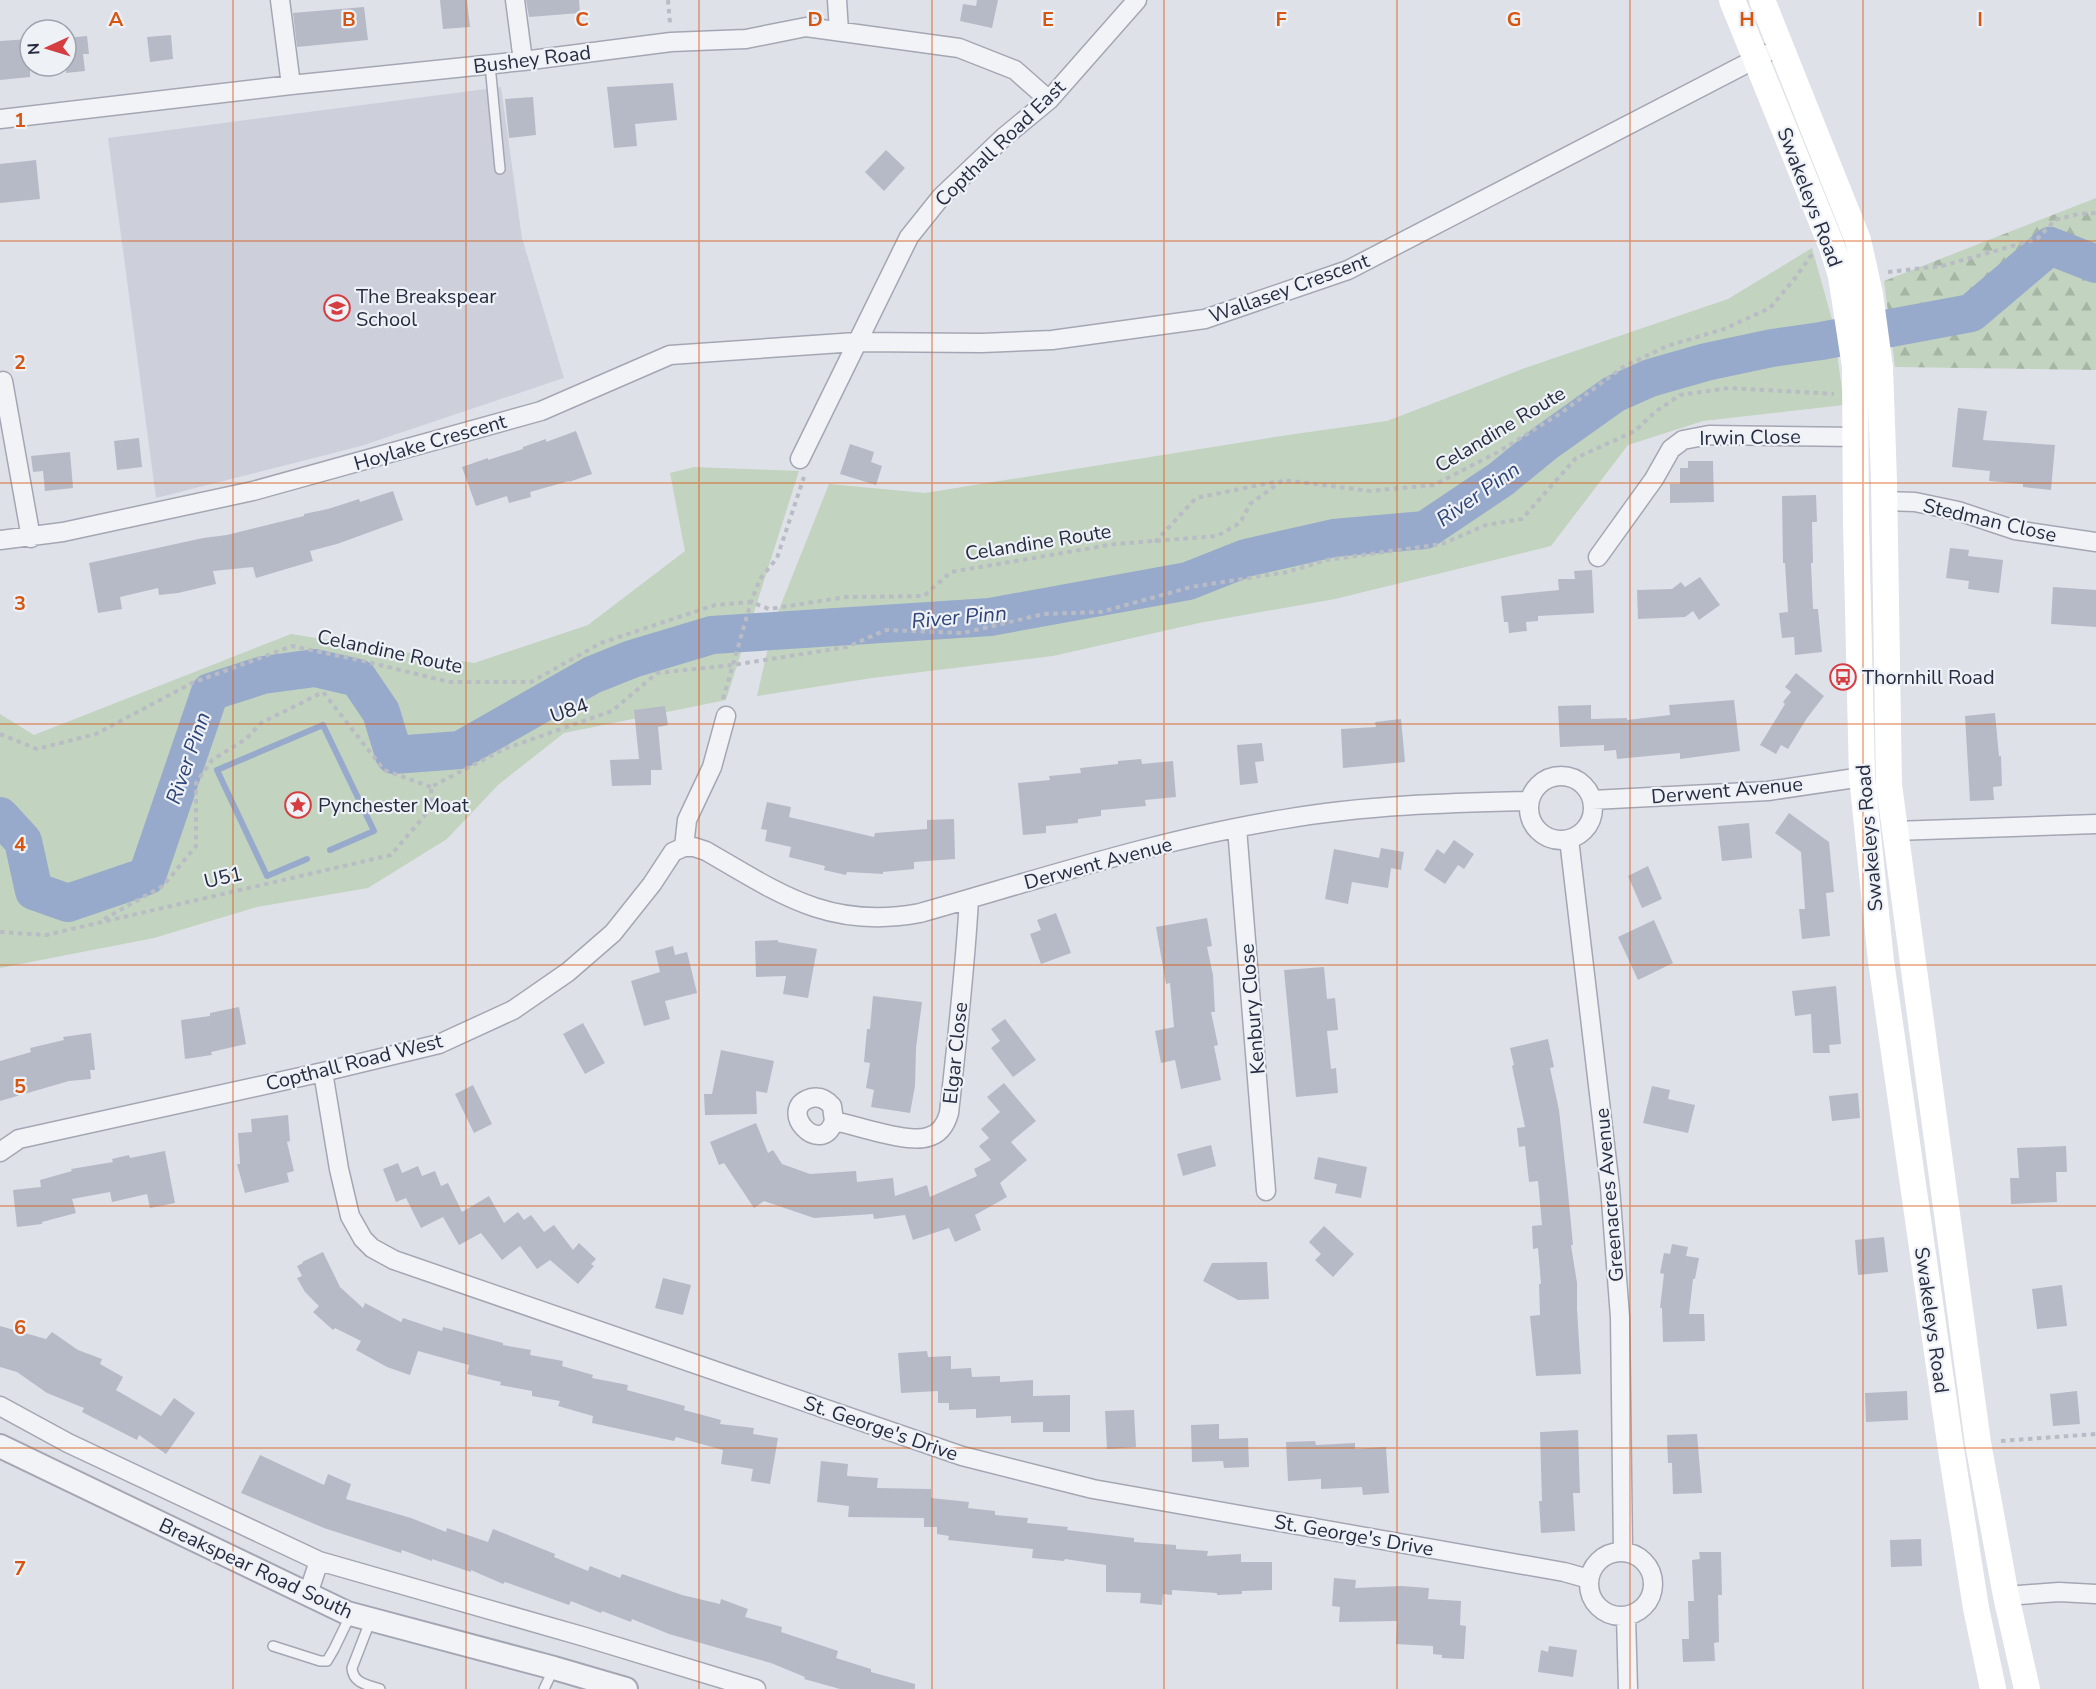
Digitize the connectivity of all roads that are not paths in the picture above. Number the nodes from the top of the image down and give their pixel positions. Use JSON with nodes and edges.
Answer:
{"nodes":[{"id":1,"x":280,"y":0,"type":"edge"},
{"id":2,"x":515,"y":0,"type":"edge"},
{"id":3,"x":837,"y":0,"type":"edge"},
{"id":4,"x":1137,"y":0,"type":"edge"},
{"id":5,"x":1732,"y":0,"type":"edge"},
{"id":6,"x":1762,"y":0,"type":"edge"},
{"id":7,"x":839,"y":31,"type":"junction"},
{"id":8,"x":1780,"y":47,"type":"junction"},
{"id":9,"x":1755,"y":58,"type":"junction"},
{"id":10,"x":523,"y":62,"type":"junction"},
{"id":11,"x":490,"y":65,"type":"junction"},
{"id":12,"x":291,"y":85,"type":"junction"},
{"id":13,"x":1049,"y":100,"type":"junction"},
{"id":14,"x":0,"y":119,"type":"edge"},
{"id":15,"x":500,"y":169,"type":"dead end"},
{"id":16,"x":856,"y":342,"type":"junction"},
{"id":17,"x":1867,"y":368,"type":"junction"},
{"id":18,"x":3,"y":381,"type":"dead end"},
{"id":19,"x":1855,"y":437,"type":"junction"},
{"id":20,"x":800,"y":459,"type":"road end"},
{"id":21,"x":1885,"y":512,"type":"junction"},
{"id":22,"x":1856,"y":525,"type":"junction"},
{"id":23,"x":32,"y":538,"type":"junction"},
{"id":24,"x":0,"y":540,"type":"edge"},
{"id":25,"x":2096,"y":542,"type":"edge"},
{"id":26,"x":1598,"y":557,"type":"dead end"},
{"id":27,"x":726,"y":716,"type":"road end"},
{"id":28,"x":1862,"y":777,"type":"junction"},
{"id":29,"x":1529,"y":801,"type":"junction"},
{"id":30,"x":1592,"y":801,"type":"junction"},
{"id":31,"x":2096,"y":824,"type":"edge"},
{"id":32,"x":1237,"y":828,"type":"junction"},
{"id":33,"x":1894,"y":831,"type":"junction"},
{"id":34,"x":1569,"y":839,"type":"junction"},
{"id":35,"x":684,"y":847,"type":"junction"},
{"id":36,"x":969,"y":899,"type":"junction"},
{"id":37,"x":1923,"y":1048,"type":"junction"},
{"id":38,"x":1893,"y":1050,"type":"junction"},
{"id":39,"x":323,"y":1072,"type":"junction"},
{"id":40,"x":834,"y":1120,"type":"dead end"},
{"id":41,"x":0,"y":1152,"type":"edge"},
{"id":42,"x":1266,"y":1191,"type":"dead end"},
{"id":43,"x":0,"y":1406,"type":"edge"},
{"id":44,"x":0,"y":1446,"type":"edge"},
{"id":45,"x":1623,"y":1552,"type":"junction"},
{"id":46,"x":319,"y":1561,"type":"junction"},
{"id":47,"x":1589,"y":1579,"type":"junction"},
{"id":48,"x":308,"y":1594,"type":"junction"},
{"id":49,"x":2096,"y":1594,"type":"edge"},
{"id":50,"x":2007,"y":1596,"type":"junction"},
{"id":51,"x":1626,"y":1616,"type":"junction"},
{"id":52,"x":361,"y":1617,"type":"junction"},
{"id":53,"x":273,"y":1646,"type":"dead end"},
{"id":54,"x":554,"y":1668,"type":"junction"},
{"id":55,"x":380,"y":1689,"type":"edge"},
{"id":56,"x":544,"y":1689,"type":"edge"},
{"id":57,"x":626,"y":1689,"type":"edge"},
{"id":58,"x":756,"y":1689,"type":"edge"},
{"id":59,"x":1628,"y":1689,"type":"edge"},
{"id":60,"x":1993,"y":1689,"type":"edge"},
{"id":61,"x":2027,"y":1689,"type":"edge"}],
"edges":[{"from":1,"to":12,"type":"street"},
{"from":2,"to":10,"type":"street"},
{"from":3,"to":7,"type":"street"},
{"from":4,"to":13,"type":"street","name":"Copthall Road East"},
{"from":5,"to":9,"type":"main road","name":"Swakeleys Road"},
{"from":6,"to":8,"type":"main road","name":"Swakeleys Road"},
{"from":7,"to":10,"type":"street","name":"Bushey Road"},
{"from":7,"to":13,"type":"street","name":"Bushey Road"},
{"from":8,"to":9,"type":"street","name":"Wallasey Crescent"},
{"from":8,"to":17,"type":"main road","name":"Swakeleys Road"},
{"from":9,"to":16,"type":"street","name":"Wallasey Crescent"},
{"from":9,"to":17,"type":"main road","name":"Swakeleys Road"},
{"from":10,"to":11,"type":"street","name":"Bushey Road"},
{"from":11,"to":12,"type":"street","name":"Bushey Road"},
{"from":11,"to":15,"type":"lane"},
{"from":12,"to":14,"type":"street","name":"Bushey Road"},
{"from":13,"to":16,"type":"street","name":"Copthall Road East"},
{"from":16,"to":20,"type":"street","name":"Copthall Road East"},
{"from":16,"to":23,"type":"street","name":"Hoylake Crescent"},
{"from":17,"to":19,"type":"main road","name":"Swakeleys Road"},
{"from":17,"to":21,"type":"main road","name":"Swakeleys Road"},
{"from":18,"to":23,"type":"street"},
{"from":19,"to":22,"type":"main road","name":"Swakeleys Road"},
{"from":19,"to":26,"type":"street","name":"Irwin Close"},
{"from":21,"to":22,"type":"main road"},
{"from":21,"to":25,"type":"street","name":"Stedman Close"},
{"from":21,"to":33,"type":"main road","name":"Swakeleys Road"},
{"from":22,"to":28,"type":"main road","name":"Swakeleys Road"},
{"from":23,"to":24,"type":"street","name":"Hoylake Crescent"},
{"from":27,"to":35,"type":"street"},
{"from":28,"to":30,"type":"street","name":"Derwent Avenue"},
{"from":28,"to":38,"type":"main road","name":"Swakeleys Road"},
{"from":29,"to":30,"type":"street"},
{"from":29,"to":32,"type":"street","name":"Derwent Avenue"},
{"from":29,"to":34,"type":"street"},
{"from":30,"to":34,"type":"street"},
{"from":31,"to":33,"type":"street"},
{"from":32,"to":36,"type":"street","name":"Derwent Avenue"},
{"from":32,"to":42,"type":"street","name":"Kenbury Close"},
{"from":33,"to":37,"type":"main road","name":"Swakeleys Road"},
{"from":34,"to":45,"type":"street","name":"Greenacres Avenue"},
{"from":35,"to":36,"type":"street","name":"Derwent Avenue"},
{"from":35,"to":39,"type":"street","name":"Copthall Road West"},
{"from":36,"to":40,"type":"street","name":"Elgar Close"},
{"from":37,"to":38,"type":"main road"},
{"from":37,"to":50,"type":"main road","name":"Swakeleys Road"},
{"from":38,"to":60,"type":"main road","name":"Swakeleys Road"},
{"from":39,"to":41,"type":"street","name":"Copthall Road West"},
{"from":39,"to":47,"type":"street","name":"St. George's Drive"},
{"from":43,"to":46,"type":"street"},
{"from":44,"to":48,"type":"street","name":"Breakspear Road South"},
{"from":45,"to":47,"type":"street"},
{"from":45,"to":51,"type":"street"},
{"from":46,"to":48,"type":"street"},
{"from":46,"to":58,"type":"street"},
{"from":47,"to":51,"type":"street"},
{"from":48,"to":52,"type":"street","name":"Breakspear Road South"},
{"from":49,"to":50,"type":"street"},
{"from":50,"to":61,"type":"main road","name":"Swakeleys Road"},
{"from":51,"to":59,"type":"street"},
{"from":52,"to":53,"type":"lane"},
{"from":52,"to":54,"type":"street","name":"Breakspear Road South"},
{"from":52,"to":55,"type":"lane"},
{"from":54,"to":56,"type":"lane"},
{"from":54,"to":57,"type":"street","name":"Breakspear Road South"}]}
